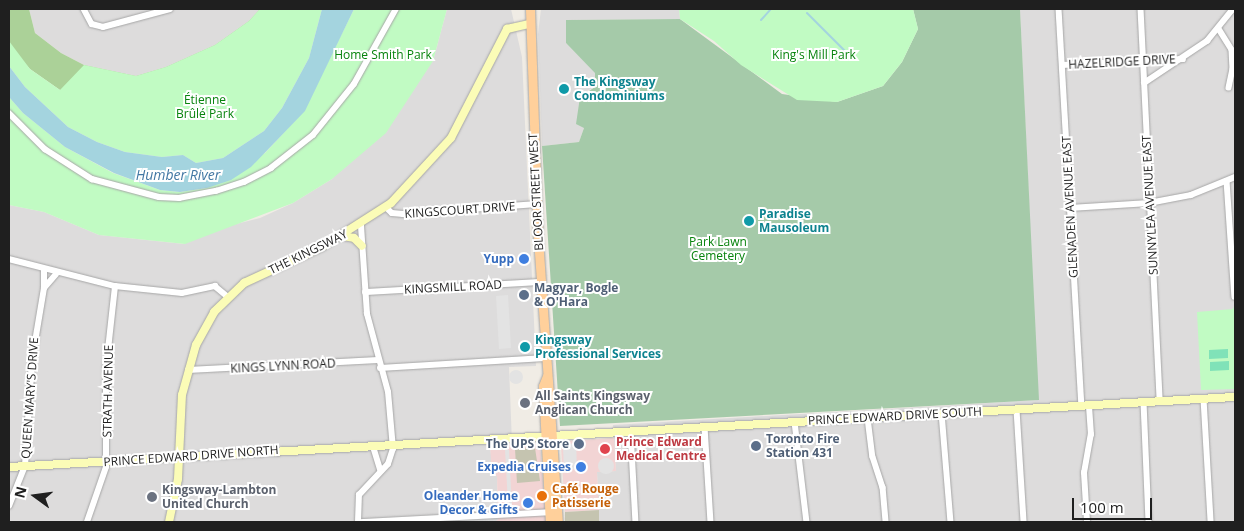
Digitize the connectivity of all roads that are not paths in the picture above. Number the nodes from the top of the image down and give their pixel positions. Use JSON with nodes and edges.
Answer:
{"nodes":[{"id":1,"x":84,"y":9,"type":"edge"},
{"id":2,"x":170,"y":9,"type":"edge"},
{"id":3,"x":396,"y":9,"type":"edge"},
{"id":4,"x":530,"y":9,"type":"edge"},
{"id":5,"x":1059,"y":9,"type":"edge"},
{"id":6,"x":1140,"y":9,"type":"edge"},
{"id":7,"x":1233,"y":9,"type":"edge"},
{"id":8,"x":529,"y":24,"type":"junction"},
{"id":9,"x":1219,"y":29,"type":"junction"},
{"id":10,"x":1183,"y":59,"type":"junction"},
{"id":11,"x":1143,"y":61,"type":"junction"},
{"id":12,"x":1062,"y":64,"type":"junction"},
{"id":13,"x":1144,"y":83,"type":"junction"},
{"id":14,"x":1229,"y":88,"type":"dead end"},
{"id":15,"x":9,"y":114,"type":"edge"},
{"id":16,"x":1235,"y":177,"type":"edge"},
{"id":17,"x":1228,"y":181,"type":"junction"},
{"id":18,"x":1149,"y":203,"type":"junction"},
{"id":19,"x":537,"y":204,"type":"junction"},
{"id":20,"x":386,"y":208,"type":"junction"},
{"id":21,"x":1070,"y":208,"type":"junction"},
{"id":22,"x":361,"y":224,"type":"junction"},
{"id":23,"x":342,"y":236,"type":"junction"},
{"id":24,"x":362,"y":246,"type":"junction"},
{"id":25,"x":9,"y":259,"type":"edge"},
{"id":26,"x":44,"y":270,"type":"junction"},
{"id":27,"x":56,"y":274,"type":"junction"},
{"id":28,"x":541,"y":282,"type":"junction"},
{"id":29,"x":115,"y":286,"type":"junction"},
{"id":30,"x":44,"y":288,"type":"junction"},
{"id":31,"x":365,"y":292,"type":"junction"},
{"id":32,"x":227,"y":296,"type":"junction"},
{"id":33,"x":1235,"y":297,"type":"edge"},
{"id":34,"x":545,"y":358,"type":"junction"},
{"id":35,"x":378,"y":360,"type":"junction"},
{"id":36,"x":380,"y":368,"type":"junction"},
{"id":37,"x":188,"y":370,"type":"junction"},
{"id":38,"x":1235,"y":397,"type":"edge"},
{"id":39,"x":1204,"y":399,"type":"junction"},
{"id":40,"x":1160,"y":401,"type":"junction"},
{"id":41,"x":1144,"y":402,"type":"junction"},
{"id":42,"x":1086,"y":405,"type":"junction"},
{"id":43,"x":1017,"y":410,"type":"junction"},
{"id":44,"x":942,"y":413,"type":"junction"},
{"id":45,"x":868,"y":418,"type":"junction"},
{"id":46,"x":795,"y":422,"type":"junction"},
{"id":47,"x":705,"y":427,"type":"junction"},
{"id":48,"x":631,"y":431,"type":"junction"},
{"id":49,"x":550,"y":434,"type":"junction"},
{"id":50,"x":394,"y":444,"type":"junction"},
{"id":51,"x":373,"y":445,"type":"junction"},
{"id":52,"x":180,"y":457,"type":"junction"},
{"id":53,"x":106,"y":462,"type":"junction"},
{"id":54,"x":25,"y":466,"type":"junction"},
{"id":55,"x":9,"y":467,"type":"edge"},
{"id":56,"x":381,"y":471,"type":"junction"},
{"id":57,"x":9,"y":506,"type":"edge"},
{"id":58,"x":554,"y":512,"type":"junction"},
{"id":59,"x":87,"y":522,"type":"edge"},
{"id":60,"x":169,"y":522,"type":"edge"},
{"id":61,"x":358,"y":522,"type":"edge"},
{"id":62,"x":362,"y":522,"type":"edge"},
{"id":63,"x":550,"y":522,"type":"edge"},
{"id":64,"x":558,"y":522,"type":"edge"},
{"id":65,"x":636,"y":522,"type":"edge"},
{"id":66,"x":711,"y":522,"type":"edge"},
{"id":67,"x":807,"y":522,"type":"edge"},
{"id":68,"x":886,"y":522,"type":"edge"},
{"id":69,"x":951,"y":522,"type":"edge"},
{"id":70,"x":1024,"y":522,"type":"edge"},
{"id":71,"x":1087,"y":522,"type":"edge"},
{"id":72,"x":1149,"y":522,"type":"edge"},
{"id":73,"x":1210,"y":522,"type":"edge"}],
"edges":[{"from":1,"to":2,"type":"street"},
{"from":3,"to":15,"type":"street"},
{"from":4,"to":8,"type":"main road","name":"BLOOR STREET WEST"},
{"from":5,"to":12,"type":"street","name":"GLENADEN AVENUE EAST"},
{"from":6,"to":11,"type":"street","name":"SUNNYLEA AVENUE EAST"},
{"from":7,"to":9,"type":"street"},
{"from":8,"to":19,"type":"main road","name":"BLOOR STREET WEST"},
{"from":8,"to":20,"type":"street","name":"THE KINGSWAY"},
{"from":9,"to":10,"type":"street"},
{"from":9,"to":14,"type":"street"},
{"from":10,"to":11,"type":"street","name":"HAZELRIDGE DRIVE"},
{"from":10,"to":13,"type":"street"},
{"from":11,"to":12,"type":"street","name":"HAZELRIDGE DRIVE"},
{"from":11,"to":13,"type":"street","name":"SUNNYLEA AVENUE EAST"},
{"from":12,"to":21,"type":"street","name":"GLENADEN AVENUE EAST"},
{"from":13,"to":18,"type":"street","name":"SUNNYLEA AVENUE EAST"},
{"from":16,"to":17,"type":"street"},
{"from":17,"to":18,"type":"street"},
{"from":17,"to":33,"type":"street"},
{"from":18,"to":21,"type":"street"},
{"from":18,"to":40,"type":"street","name":"SUNNYLEA AVENUE EAST"},
{"from":19,"to":20,"type":"street","name":"KINGSCOURT DRIVE"},
{"from":19,"to":28,"type":"main road","name":"BLOOR STREET WEST"},
{"from":20,"to":22,"type":"street","name":"THE KINGSWAY"},
{"from":21,"to":42,"type":"street","name":"GLENADEN AVENUE EAST"},
{"from":22,"to":23,"type":"street","name":"THE KINGSWAY"},
{"from":22,"to":24,"type":"street"},
{"from":23,"to":24,"type":"street"},
{"from":23,"to":32,"type":"street","name":"THE KINGSWAY"},
{"from":24,"to":31,"type":"street"},
{"from":25,"to":26,"type":"street"},
{"from":26,"to":27,"type":"street"},
{"from":26,"to":30,"type":"street","name":"QUEEN MARY'S DRIVE"},
{"from":27,"to":29,"type":"street"},
{"from":27,"to":30,"type":"street"},
{"from":28,"to":31,"type":"street","name":"KINGSMILL ROAD"},
{"from":28,"to":34,"type":"main road","name":"BLOOR STREET WEST"},
{"from":29,"to":32,"type":"street"},
{"from":29,"to":53,"type":"street","name":"STRATH AVENUE"},
{"from":30,"to":54,"type":"street","name":"QUEEN MARY'S DRIVE"},
{"from":31,"to":35,"type":"street"},
{"from":32,"to":37,"type":"street","name":"THE KINGSWAY"},
{"from":34,"to":36,"type":"street"},
{"from":34,"to":49,"type":"main road","name":"BLOOR STREET WEST"},
{"from":35,"to":36,"type":"street"},
{"from":35,"to":37,"type":"street","name":"KINGS LYNN ROAD"},
{"from":36,"to":50,"type":"street"},
{"from":37,"to":52,"type":"street","name":"THE KINGSWAY"},
{"from":38,"to":39,"type":"street","name":"PRINCE EDWARD DRIVE SOUTH"},
{"from":39,"to":40,"type":"street","name":"PRINCE EDWARD DRIVE SOUTH"},
{"from":39,"to":73,"type":"street"},
{"from":40,"to":41,"type":"street","name":"PRINCE EDWARD DRIVE SOUTH"},
{"from":41,"to":42,"type":"street","name":"PRINCE EDWARD DRIVE SOUTH"},
{"from":41,"to":72,"type":"street"},
{"from":42,"to":43,"type":"street","name":"PRINCE EDWARD DRIVE SOUTH"},
{"from":42,"to":71,"type":"street","name":"GLENADEN AVENUE EAST"},
{"from":43,"to":44,"type":"street","name":"PRINCE EDWARD DRIVE SOUTH"},
{"from":43,"to":70,"type":"street"},
{"from":44,"to":45,"type":"street","name":"PRINCE EDWARD DRIVE SOUTH"},
{"from":44,"to":69,"type":"street"},
{"from":45,"to":46,"type":"street","name":"PRINCE EDWARD DRIVE SOUTH"},
{"from":45,"to":68,"type":"street"},
{"from":46,"to":47,"type":"street","name":"PRINCE EDWARD DRIVE SOUTH"},
{"from":46,"to":67,"type":"street"},
{"from":47,"to":48,"type":"street","name":"PRINCE EDWARD DRIVE SOUTH"},
{"from":47,"to":66,"type":"street"},
{"from":48,"to":49,"type":"street","name":"PRINCE EDWARD DRIVE SOUTH"},
{"from":48,"to":65,"type":"street"},
{"from":49,"to":50,"type":"street","name":"PRINCE EDWARD DRIVE NORTH"},
{"from":49,"to":58,"type":"main road","name":"BLOOR STREET WEST"},
{"from":50,"to":51,"type":"street","name":"PRINCE EDWARD DRIVE NORTH"},
{"from":50,"to":56,"type":"street"},
{"from":51,"to":52,"type":"street","name":"PRINCE EDWARD DRIVE NORTH"},
{"from":51,"to":56,"type":"street"},
{"from":52,"to":53,"type":"street","name":"PRINCE EDWARD DRIVE NORTH"},
{"from":52,"to":60,"type":"street","name":"THE KINGSWAY"},
{"from":53,"to":54,"type":"street","name":"PRINCE EDWARD DRIVE NORTH"},
{"from":53,"to":59,"type":"street","name":"STRATH AVENUE"},
{"from":54,"to":55,"type":"street","name":"PRINCE EDWARD DRIVE NORTH"},
{"from":54,"to":57,"type":"street","name":"QUEEN MARY'S DRIVE"},
{"from":56,"to":61,"type":"street"},
{"from":58,"to":62,"type":"street"},
{"from":58,"to":63,"type":"main road","name":"BLOOR STREET WEST"},
{"from":58,"to":64,"type":"main road","name":"BLOOR STREET WEST"}]}
